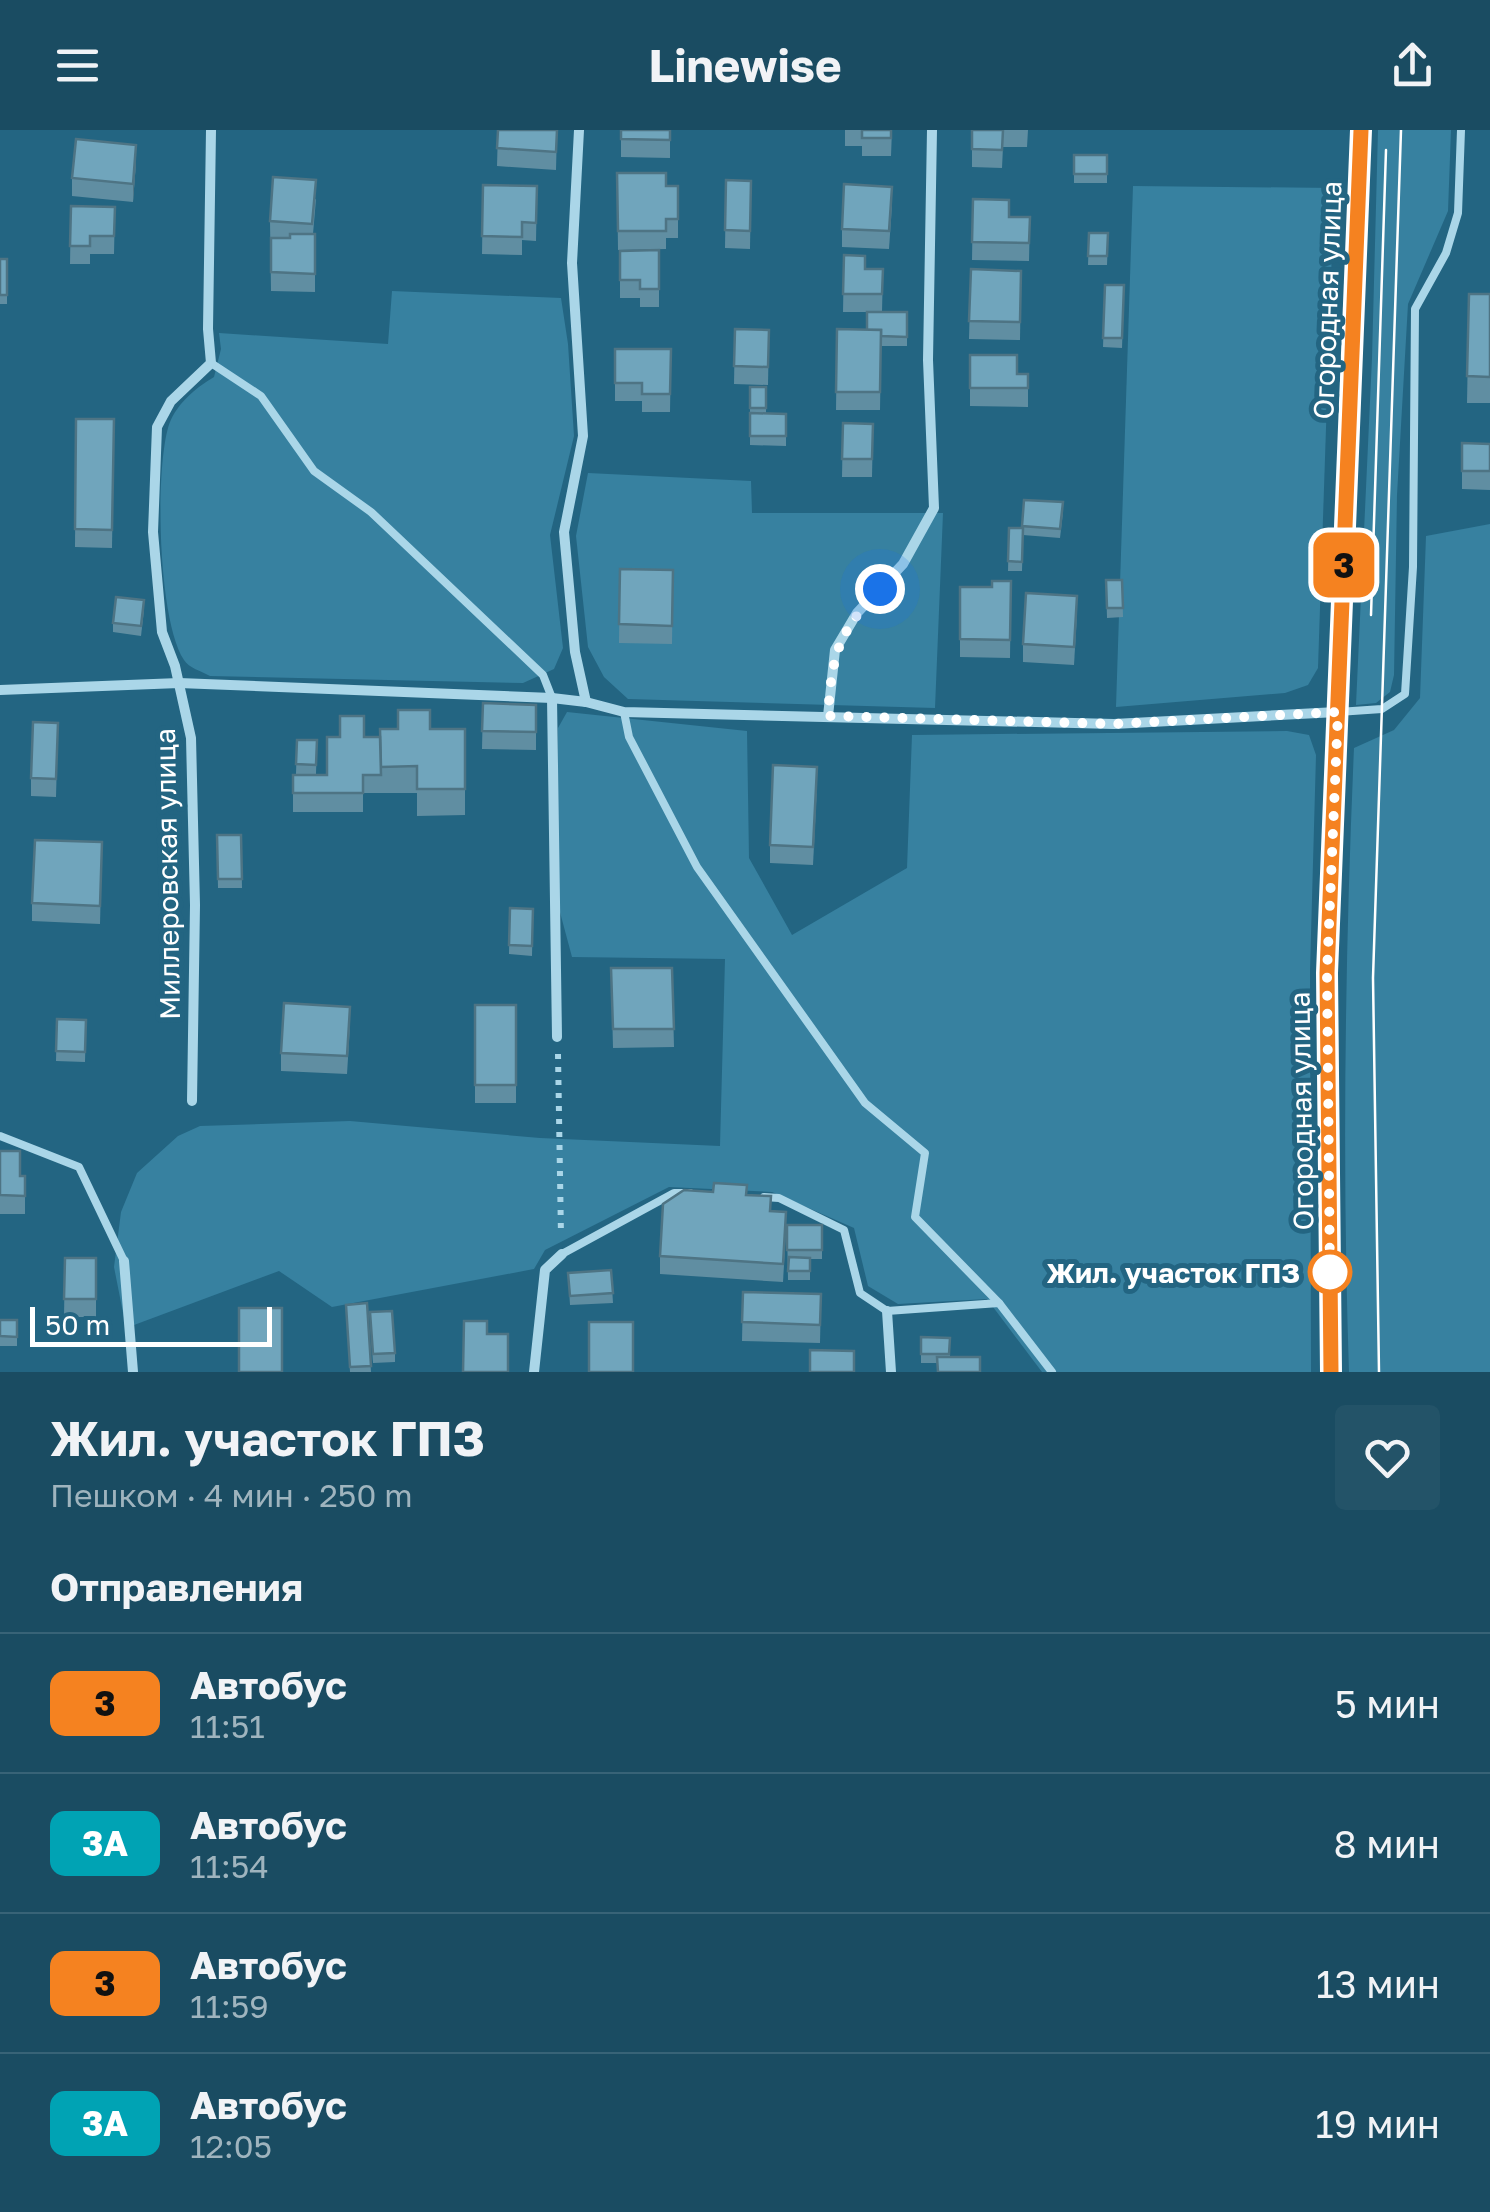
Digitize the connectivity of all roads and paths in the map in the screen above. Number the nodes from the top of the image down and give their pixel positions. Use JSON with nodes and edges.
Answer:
{"nodes":[{"id":1,"x":211,"y":130,"type":"edge"},
{"id":2,"x":579,"y":130,"type":"edge"},
{"id":3,"x":932,"y":130,"type":"edge"},
{"id":4,"x":1361,"y":130,"type":"edge"},
{"id":5,"x":1461,"y":130,"type":"edge"},
{"id":6,"x":212,"y":363,"type":"junction"},
{"id":7,"x":179,"y":683,"type":"junction"},
{"id":8,"x":0,"y":690,"type":"edge"},
{"id":9,"x":552,"y":698,"type":"junction"},
{"id":10,"x":586,"y":702,"type":"junction"},
{"id":11,"x":624,"y":712,"type":"junction"},
{"id":12,"x":1338,"y":712,"type":"junction"},
{"id":13,"x":828,"y":716,"type":"junction"},
{"id":14,"x":557,"y":1037,"type":"joint"},
{"id":15,"x":192,"y":1101,"type":"dead end"},
{"id":16,"x":0,"y":1136,"type":"edge"},
{"id":17,"x":709,"y":1194,"type":"edge"},
{"id":18,"x":761,"y":1197,"type":"edge"},
{"id":19,"x":560,"y":1206,"type":"dead end"},
{"id":20,"x":562,"y":1254,"type":"joint"},
{"id":21,"x":124,"y":1262,"type":"joint"},
{"id":22,"x":999,"y":1303,"type":"junction"},
{"id":23,"x":888,"y":1311,"type":"junction"},
{"id":24,"x":132,"y":1372,"type":"edge"},
{"id":25,"x":534,"y":1372,"type":"edge"},
{"id":26,"x":891,"y":1372,"type":"edge"},
{"id":27,"x":1052,"y":1372,"type":"edge"},
{"id":28,"x":1331,"y":1372,"type":"edge"}],
"edges":[{"from":1,"to":6,"type":"street"},
{"from":2,"to":10,"type":"street"},
{"from":3,"to":13,"type":"street"},
{"from":4,"to":12,"type":"street","name":"Огородная улица"},
{"from":5,"to":12,"type":"lane"},
{"from":6,"to":7,"type":"street","name":"Миллеровская улица"},
{"from":6,"to":9,"type":"lane"},
{"from":7,"to":8,"type":"street"},
{"from":7,"to":9,"type":"street"},
{"from":7,"to":15,"type":"street","name":"Миллеровская улица"},
{"from":9,"to":10,"type":"street"},
{"from":9,"to":14,"type":"street"},
{"from":10,"to":11,"type":"street"},
{"from":11,"to":13,"type":"street"},
{"from":11,"to":22,"type":"lane"},
{"from":12,"to":13,"type":"street"},
{"from":12,"to":28,"type":"street","name":"Огородная улица"},
{"from":14,"to":19,"type":"path"},
{"from":16,"to":21,"type":"lane"},
{"from":17,"to":20,"type":"lane"},
{"from":18,"to":23,"type":"lane"},
{"from":20,"to":25,"type":"street"},
{"from":21,"to":24,"type":"street"},
{"from":22,"to":23,"type":"lane"},
{"from":22,"to":27,"type":"lane"},
{"from":23,"to":26,"type":"street"}]}
